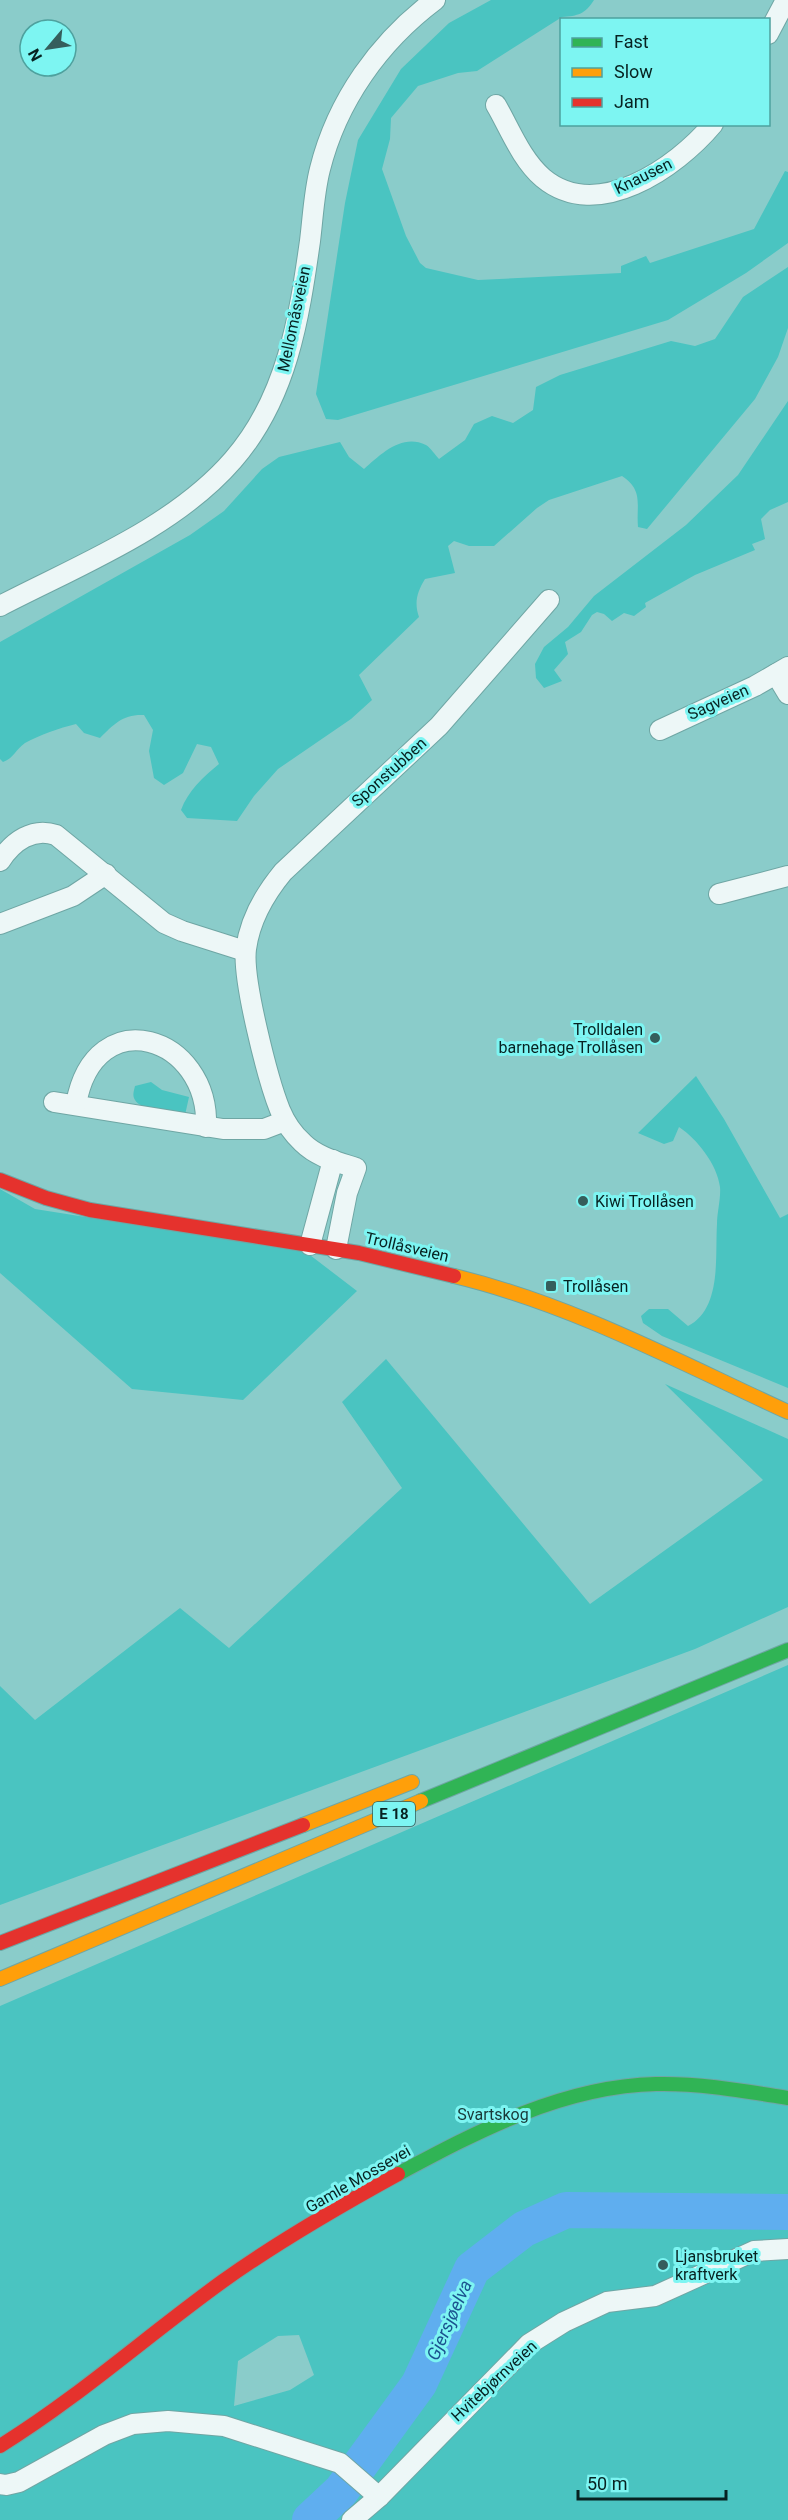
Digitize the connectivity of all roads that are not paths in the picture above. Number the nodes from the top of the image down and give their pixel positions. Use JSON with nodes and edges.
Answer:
{"nodes":[{"id":1,"x":435,"y":0,"type":"edge"},
{"id":2,"x":786,"y":0,"type":"edge"},
{"id":3,"x":770,"y":30,"type":"edge"},
{"id":4,"x":496,"y":105,"type":"dead end"},
{"id":5,"x":711,"y":126,"type":"edge"},
{"id":6,"x":549,"y":600,"type":"dead end"},
{"id":7,"x":0,"y":606,"type":"edge"},
{"id":8,"x":782,"y":670,"type":"edge"},
{"id":9,"x":788,"y":694,"type":"edge"},
{"id":10,"x":660,"y":730,"type":"dead end"},
{"id":11,"x":0,"y":861,"type":"edge"},
{"id":12,"x":106,"y":874,"type":"junction"},
{"id":13,"x":788,"y":876,"type":"edge"},
{"id":14,"x":719,"y":894,"type":"dead end"},
{"id":15,"x":0,"y":923,"type":"edge"},
{"id":16,"x":245,"y":951,"type":"junction"},
{"id":17,"x":54,"y":1102,"type":"dead end"},
{"id":18,"x":76,"y":1104,"type":"junction"},
{"id":19,"x":285,"y":1121,"type":"junction"},
{"id":20,"x":206,"y":1127,"type":"junction"},
{"id":21,"x":333,"y":1160,"type":"junction"},
{"id":22,"x":0,"y":1180,"type":"edge"},
{"id":23,"x":310,"y":1245,"type":"junction"},
{"id":24,"x":336,"y":1249,"type":"junction"},
{"id":25,"x":788,"y":1412,"type":"edge"},
{"id":26,"x":788,"y":1650,"type":"edge"},
{"id":27,"x":426,"y":1777,"type":"dead end"},
{"id":28,"x":0,"y":1943,"type":"edge"},
{"id":29,"x":0,"y":1979,"type":"edge"},
{"id":30,"x":788,"y":2098,"type":"edge"},
{"id":31,"x":788,"y":2249,"type":"edge"},
{"id":32,"x":0,"y":2446,"type":"edge"},
{"id":33,"x":0,"y":2484,"type":"edge"},
{"id":34,"x":379,"y":2497,"type":"junction"},
{"id":35,"x":352,"y":2520,"type":"edge"}],
"edges":[{"from":1,"to":7,"type":"street","name":"Mellomåsveien"},
{"from":2,"to":3,"type":"street"},
{"from":4,"to":5,"type":"street","name":"Knausen"},
{"from":6,"to":16,"type":"street","name":"Sponstubben"},
{"from":8,"to":9,"type":"street","name":"Sagveien"},
{"from":8,"to":10,"type":"street","name":"Sagveien"},
{"from":11,"to":12,"type":"street"},
{"from":12,"to":15,"type":"street"},
{"from":12,"to":16,"type":"street"},
{"from":13,"to":14,"type":"street"},
{"from":16,"to":19,"type":"street","name":"Sponstubben"},
{"from":17,"to":18,"type":"street"},
{"from":18,"to":20,"type":"street"},
{"from":18,"to":20,"type":"street"},
{"from":19,"to":20,"type":"street"},
{"from":19,"to":21,"type":"street","name":"Sponstubben"},
{"from":21,"to":23,"type":"street"},
{"from":21,"to":24,"type":"street","name":"Sponstubben"},
{"from":22,"to":23,"type":"main road","name":"Trollåsveien"},
{"from":23,"to":24,"type":"main road","name":"Trollåsveien"},
{"from":24,"to":25,"type":"main road","name":"Trollåsveien"},
{"from":26,"to":29,"type":"main road","number":"E 18"},
{"from":27,"to":28,"type":"main road","number":"E 18"},
{"from":30,"to":32,"type":"main road","name":"Gamle Mossevei"},
{"from":31,"to":34,"type":"street","name":"Hvitebjørnveien"},
{"from":33,"to":34,"type":"street"},
{"from":34,"to":35,"type":"street","name":"Hvitebjørnveien"}]}
